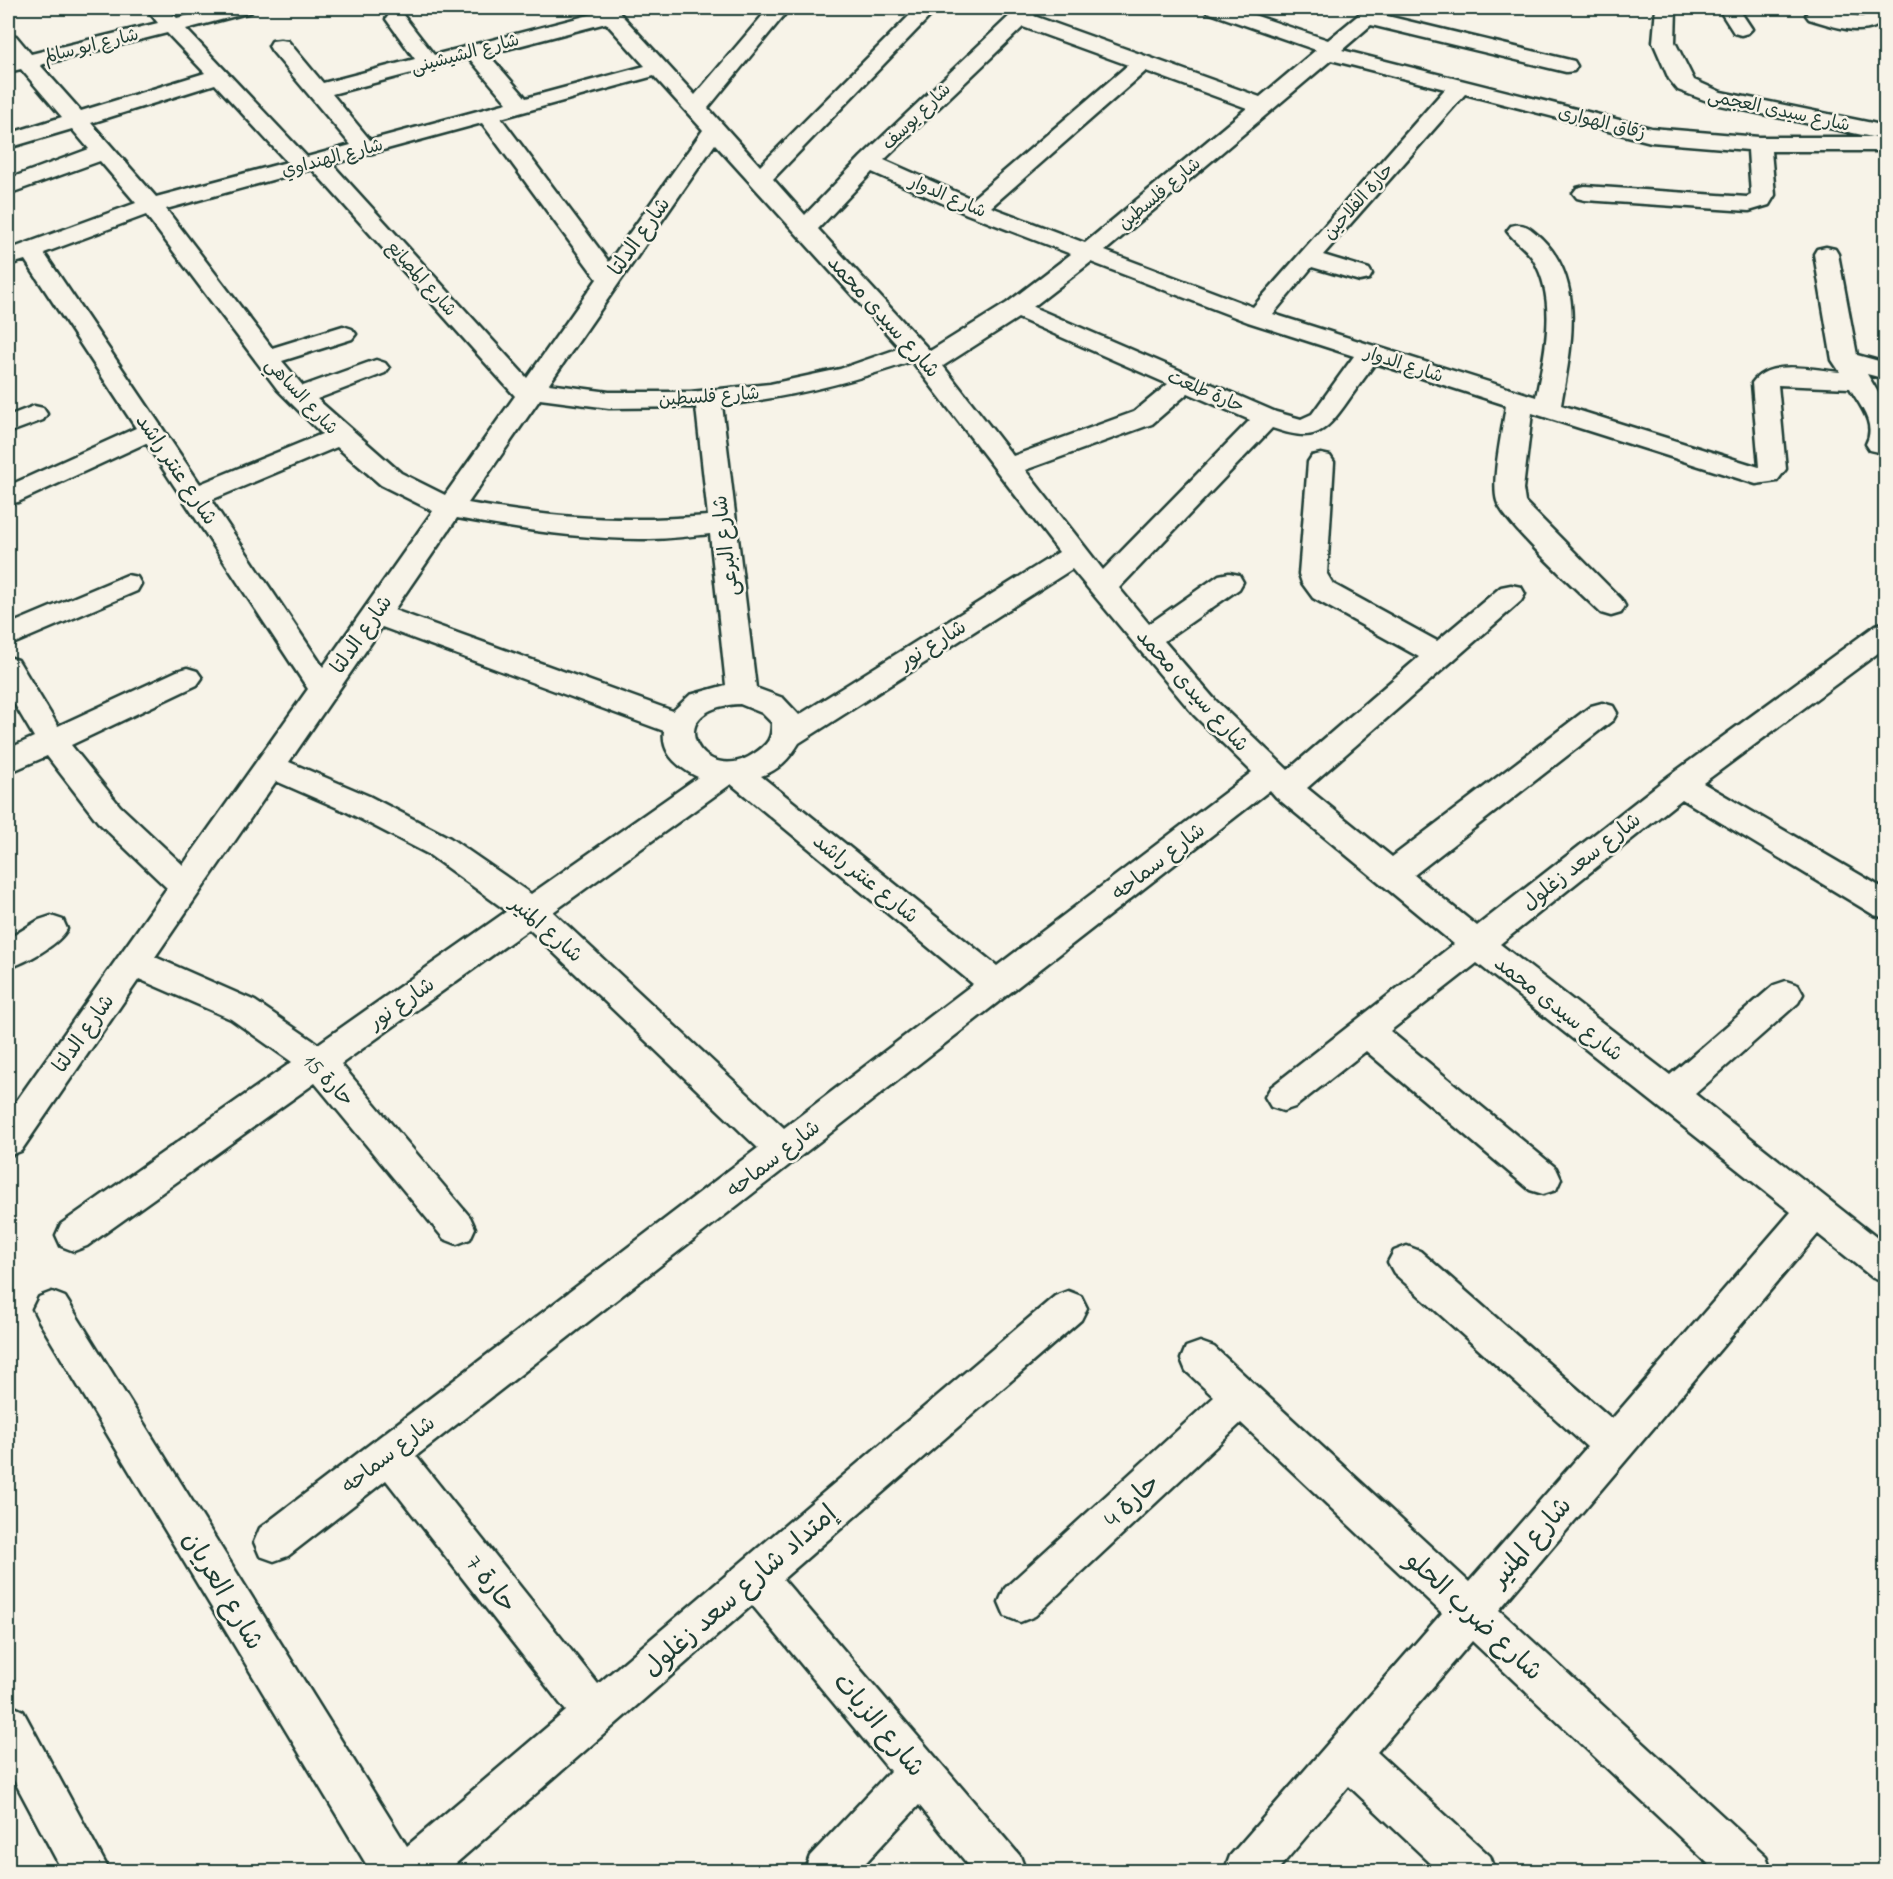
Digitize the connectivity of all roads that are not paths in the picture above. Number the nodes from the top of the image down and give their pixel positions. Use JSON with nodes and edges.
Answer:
{"nodes":[{"id":1,"x":155,"y":8,"type":"edge"},
{"id":2,"x":244,"y":8,"type":"edge"},
{"id":3,"x":780,"y":8,"type":"edge"},
{"id":4,"x":928,"y":8,"type":"edge"},
{"id":5,"x":1214,"y":8,"type":"edge"},
{"id":6,"x":1666,"y":8,"type":"edge"},
{"id":7,"x":1728,"y":8,"type":"edge"},
{"id":8,"x":1880,"y":8,"type":"edge"},
{"id":9,"x":608,"y":11,"type":"edge"},
{"id":10,"x":1024,"y":13,"type":"edge"},
{"id":11,"x":1373,"y":13,"type":"edge"},
{"id":12,"x":1816,"y":15,"type":"dead end"},
{"id":13,"x":396,"y":19,"type":"dead end"},
{"id":14,"x":171,"y":25,"type":"junction"},
{"id":15,"x":1741,"y":29,"type":"dead end"},
{"id":16,"x":8,"y":41,"type":"edge"},
{"id":17,"x":280,"y":46,"type":"dead end"},
{"id":18,"x":1328,"y":50,"type":"junction"},
{"id":19,"x":474,"y":51,"type":"junction"},
{"id":20,"x":429,"y":63,"type":"junction"},
{"id":21,"x":1143,"y":63,"type":"junction"},
{"id":22,"x":16,"y":64,"type":"edge"},
{"id":23,"x":1566,"y":66,"type":"dead end"},
{"id":24,"x":661,"y":68,"type":"junction"},
{"id":25,"x":219,"y":76,"type":"junction"},
{"id":26,"x":1460,"y":86,"type":"junction"},
{"id":27,"x":318,"y":91,"type":"junction"},
{"id":28,"x":521,"y":106,"type":"junction"},
{"id":29,"x":1263,"y":106,"type":"junction"},
{"id":30,"x":487,"y":115,"type":"junction"},
{"id":31,"x":706,"y":118,"type":"junction"},
{"id":32,"x":75,"y":121,"type":"junction"},
{"id":33,"x":1886,"y":133,"type":"edge"},
{"id":34,"x":8,"y":141,"type":"edge"},
{"id":35,"x":1759,"y":144,"type":"junction"},
{"id":36,"x":1886,"y":144,"type":"edge"},
{"id":37,"x":364,"y":148,"type":"junction"},
{"id":38,"x":102,"y":152,"type":"junction"},
{"id":39,"x":869,"y":162,"type":"junction"},
{"id":40,"x":310,"y":163,"type":"junction"},
{"id":41,"x":761,"y":178,"type":"junction"},
{"id":42,"x":8,"y":187,"type":"edge"},
{"id":43,"x":1585,"y":193,"type":"dead end"},
{"id":44,"x":152,"y":206,"type":"junction"},
{"id":45,"x":975,"y":208,"type":"junction"},
{"id":46,"x":805,"y":228,"type":"junction"},
{"id":47,"x":1519,"y":231,"type":"dead end"},
{"id":48,"x":1088,"y":253,"type":"junction"},
{"id":49,"x":19,"y":254,"type":"edge"},
{"id":50,"x":1826,"y":254,"type":"dead end"},
{"id":51,"x":1307,"y":258,"type":"junction"},
{"id":52,"x":1360,"y":274,"type":"dead end"},
{"id":53,"x":609,"y":279,"type":"junction"},
{"id":54,"x":1016,"y":308,"type":"junction"},
{"id":55,"x":1257,"y":317,"type":"junction"},
{"id":56,"x":343,"y":333,"type":"dead end"},
{"id":57,"x":1369,"y":353,"type":"junction"},
{"id":58,"x":266,"y":358,"type":"junction"},
{"id":59,"x":922,"y":358,"type":"junction"},
{"id":60,"x":376,"y":368,"type":"dead end"},
{"id":61,"x":1852,"y":370,"type":"junction"},
{"id":62,"x":1886,"y":371,"type":"edge"},
{"id":63,"x":1186,"y":382,"type":"junction"},
{"id":64,"x":530,"y":393,"type":"junction"},
{"id":65,"x":299,"y":397,"type":"junction"},
{"id":66,"x":708,"y":398,"type":"junction"},
{"id":67,"x":1520,"y":401,"type":"junction"},
{"id":68,"x":1547,"y":410,"type":"junction"},
{"id":69,"x":34,"y":414,"type":"dead end"},
{"id":70,"x":1267,"y":417,"type":"junction"},
{"id":71,"x":8,"y":425,"type":"edge"},
{"id":72,"x":152,"y":431,"type":"junction"},
{"id":73,"x":340,"y":436,"type":"junction"},
{"id":74,"x":1879,"y":444,"type":"dead end"},
{"id":75,"x":1321,"y":462,"type":"dead end"},
{"id":76,"x":1008,"y":467,"type":"junction"},
{"id":77,"x":8,"y":496,"type":"edge"},
{"id":78,"x":195,"y":496,"type":"junction"},
{"id":79,"x":450,"y":508,"type":"junction"},
{"id":80,"x":722,"y":524,"type":"junction"},
{"id":81,"x":1076,"y":554,"type":"junction"},
{"id":82,"x":1229,"y":582,"type":"dead end"},
{"id":83,"x":127,"y":584,"type":"dead end"},
{"id":84,"x":1103,"y":587,"type":"junction"},
{"id":85,"x":1511,"y":594,"type":"dead end"},
{"id":86,"x":1611,"y":606,"type":"dead end"},
{"id":87,"x":376,"y":614,"type":"junction"},
{"id":88,"x":1886,"y":632,"type":"edge"},
{"id":89,"x":8,"y":636,"type":"edge"},
{"id":90,"x":1146,"y":640,"type":"junction"},
{"id":91,"x":1439,"y":655,"type":"junction"},
{"id":92,"x":8,"y":667,"type":"edge"},
{"id":93,"x":187,"y":678,"type":"dead end"},
{"id":94,"x":323,"y":689,"type":"junction"},
{"id":95,"x":742,"y":694,"type":"junction"},
{"id":96,"x":1602,"y":713,"type":"dead end"},
{"id":97,"x":679,"y":725,"type":"junction"},
{"id":98,"x":789,"y":735,"type":"junction"},
{"id":99,"x":53,"y":741,"type":"junction"},
{"id":100,"x":8,"y":762,"type":"edge"},
{"id":101,"x":269,"y":766,"type":"junction"},
{"id":102,"x":732,"y":771,"type":"junction"},
{"id":103,"x":1279,"y":781,"type":"junction"},
{"id":104,"x":1680,"y":784,"type":"junction"},
{"id":105,"x":1391,"y":875,"type":"junction"},
{"id":106,"x":185,"y":886,"type":"junction"},
{"id":107,"x":1886,"y":906,"type":"edge"},
{"id":108,"x":531,"y":911,"type":"junction"},
{"id":109,"x":51,"y":929,"type":"dead end"},
{"id":110,"x":1476,"y":944,"type":"junction"},
{"id":111,"x":8,"y":955,"type":"edge"},
{"id":112,"x":133,"y":962,"type":"junction"},
{"id":113,"x":997,"y":985,"type":"junction"},
{"id":114,"x":1786,"y":994,"type":"dead end"},
{"id":115,"x":1366,"y":1031,"type":"junction"},
{"id":116,"x":318,"y":1062,"type":"junction"},
{"id":117,"x":1671,"y":1095,"type":"junction"},
{"id":118,"x":1283,"y":1097,"type":"dead end"},
{"id":119,"x":8,"y":1141,"type":"edge"},
{"id":120,"x":783,"y":1149,"type":"junction"},
{"id":121,"x":1543,"y":1179,"type":"dead end"},
{"id":122,"x":1815,"y":1211,"type":"junction"},
{"id":123,"x":457,"y":1228,"type":"dead end"},
{"id":124,"x":74,"y":1234,"type":"dead end"},
{"id":125,"x":1407,"y":1262,"type":"dead end"},
{"id":126,"x":1886,"y":1267,"type":"edge"},
{"id":127,"x":1068,"y":1308,"type":"dead end"},
{"id":128,"x":52,"y":1309,"type":"dead end"},
{"id":129,"x":1200,"y":1359,"type":"dead end"},
{"id":130,"x":1241,"y":1397,"type":"junction"},
{"id":131,"x":1613,"y":1445,"type":"junction"},
{"id":132,"x":389,"y":1453,"type":"junction"},
{"id":133,"x":274,"y":1542,"type":"dead end"},
{"id":134,"x":756,"y":1577,"type":"junction"},
{"id":135,"x":1020,"y":1602,"type":"dead end"},
{"id":136,"x":1470,"y":1610,"type":"junction"},
{"id":137,"x":595,"y":1714,"type":"junction"},
{"id":138,"x":8,"y":1726,"type":"edge"},
{"id":139,"x":1347,"y":1755,"type":"junction"},
{"id":140,"x":920,"y":1771,"type":"junction"},
{"id":141,"x":88,"y":1872,"type":"edge"},
{"id":142,"x":397,"y":1872,"type":"edge"},
{"id":143,"x":411,"y":1872,"type":"edge"},
{"id":144,"x":826,"y":1872,"type":"edge"},
{"id":145,"x":1004,"y":1872,"type":"edge"},
{"id":146,"x":1246,"y":1872,"type":"edge"},
{"id":147,"x":1474,"y":1872,"type":"edge"},
{"id":148,"x":1750,"y":1872,"type":"edge"}],
"edges":[{"from":1,"to":14,"type":"street","name":"شارع المصانع"},
{"from":2,"to":14,"type":"street","name":"شارع ابو سالم"},
{"from":3,"to":31,"type":"street","name":"شارع الدلتا"},
{"from":4,"to":41,"type":"street"},
{"from":5,"to":18,"type":"street","name":"زقاق الهوارى"},
{"from":6,"to":33,"type":"street","name":"شارع سيدى العجمى"},
{"from":7,"to":15,"type":"street"},
{"from":8,"to":12,"type":"street"},
{"from":9,"to":19,"type":"street","name":"شارع الشيشينى"},
{"from":9,"to":24,"type":"street","name":"شارع سيدى محمد"},
{"from":10,"to":21,"type":"street"},
{"from":10,"to":39,"type":"street","name":"شارع يوسف"},
{"from":11,"to":18,"type":"street","name":"شارع فلسطين"},
{"from":11,"to":23,"type":"street"},
{"from":13,"to":20,"type":"street"},
{"from":14,"to":22,"type":"street","name":"شارع ابو سالم"},
{"from":14,"to":25,"type":"street","name":"شارع المصانع"},
{"from":16,"to":22,"type":"street","name":"شارع الساهي"},
{"from":17,"to":27,"type":"street"},
{"from":18,"to":26,"type":"street","name":"زقاق الهوارى"},
{"from":18,"to":29,"type":"street","name":"شارع فلسطين"},
{"from":19,"to":20,"type":"street","name":"شارع الشيشينى"},
{"from":19,"to":28,"type":"street"},
{"from":20,"to":27,"type":"street","name":"شارع الشيشينى"},
{"from":21,"to":29,"type":"street"},
{"from":21,"to":45,"type":"street"},
{"from":22,"to":32,"type":"street","name":"شارع الساهي"},
{"from":24,"to":28,"type":"street","name":"شارع الهنداوي"},
{"from":24,"to":31,"type":"street","name":"شارع سيدى محمد"},
{"from":25,"to":32,"type":"street"},
{"from":25,"to":40,"type":"street","name":"شارع المصانع"},
{"from":26,"to":35,"type":"street","name":"زقاق الهوارى"},
{"from":26,"to":51,"type":"street","name":"حارة الفلاحين"},
{"from":27,"to":37,"type":"street"},
{"from":28,"to":30,"type":"street","name":"شارع الهنداوي"},
{"from":29,"to":48,"type":"street","name":"شارع فلسطين"},
{"from":30,"to":37,"type":"street","name":"شارع الهنداوي"},
{"from":30,"to":53,"type":"street"},
{"from":31,"to":41,"type":"street","name":"شارع سيدى محمد"},
{"from":31,"to":53,"type":"street","name":"شارع الدلتا"},
{"from":32,"to":34,"type":"street"},
{"from":32,"to":38,"type":"street","name":"شارع الساهي"},
{"from":35,"to":36,"type":"street","name":"زقاق الهوارى"},
{"from":35,"to":43,"type":"street"},
{"from":37,"to":40,"type":"street","name":"شارع الهنداوي"},
{"from":38,"to":42,"type":"street"},
{"from":38,"to":44,"type":"street","name":"شارع الساهي"},
{"from":39,"to":45,"type":"street","name":"شارع الدوار"},
{"from":39,"to":46,"type":"street","name":"شارع يوسف"},
{"from":40,"to":44,"type":"street","name":"شارع الهنداوي"},
{"from":40,"to":64,"type":"street","name":"شارع المصانع"},
{"from":41,"to":46,"type":"street","name":"شارع سيدى محمد"},
{"from":44,"to":49,"type":"street","name":"شارع الهنداوي"},
{"from":44,"to":58,"type":"street","name":"شارع الساهي"},
{"from":45,"to":48,"type":"street","name":"شارع الدوار"},
{"from":46,"to":59,"type":"street","name":"شارع سيدى محمد"},
{"from":47,"to":68,"type":"street"},
{"from":48,"to":54,"type":"street","name":"شارع فلسطين"},
{"from":48,"to":55,"type":"street","name":"شارع الدوار"},
{"from":49,"to":72,"type":"street","name":"شارع عنتر راشد"},
{"from":50,"to":61,"type":"street"},
{"from":51,"to":52,"type":"street"},
{"from":51,"to":55,"type":"street","name":"حارة الفلاحين"},
{"from":53,"to":64,"type":"street","name":"شارع الدلتا"},
{"from":54,"to":59,"type":"street","name":"شارع فلسطين"},
{"from":54,"to":63,"type":"street","name":"حارة طلعت"},
{"from":55,"to":57,"type":"street","name":"شارع الدوار"},
{"from":56,"to":58,"type":"street"},
{"from":57,"to":67,"type":"street","name":"شارع الدوار"},
{"from":57,"to":70,"type":"street","name":"حارة طلعت"},
{"from":58,"to":65,"type":"street","name":"شارع الساهي"},
{"from":59,"to":66,"type":"street","name":"شارع فلسطين"},
{"from":59,"to":76,"type":"street","name":"شارع سيدى محمد"},
{"from":60,"to":65,"type":"street"},
{"from":61,"to":62,"type":"street"},
{"from":61,"to":68,"type":"street","name":"شارع الدوار"},
{"from":61,"to":74,"type":"street"},
{"from":63,"to":70,"type":"street","name":"حارة طلعت"},
{"from":63,"to":76,"type":"street"},
{"from":64,"to":66,"type":"street","name":"شارع فلسطين"},
{"from":64,"to":79,"type":"street","name":"شارع الدلتا"},
{"from":65,"to":73,"type":"street","name":"شارع الساهي"},
{"from":66,"to":80,"type":"street","name":"شارع البرعى"},
{"from":67,"to":68,"type":"street","name":"شارع الدوار"},
{"from":67,"to":86,"type":"street"},
{"from":69,"to":71,"type":"street"},
{"from":70,"to":84,"type":"street"},
{"from":72,"to":77,"type":"street"},
{"from":72,"to":78,"type":"street","name":"شارع عنتر راشد"},
{"from":73,"to":78,"type":"street"},
{"from":73,"to":79,"type":"street","name":"شارع الساهي"},
{"from":75,"to":91,"type":"street"},
{"from":76,"to":81,"type":"street","name":"شارع سيدى محمد"},
{"from":78,"to":94,"type":"street","name":"شارع عنتر راشد"},
{"from":79,"to":80,"type":"street","name":"شارع الساهي"},
{"from":79,"to":87,"type":"street","name":"شارع الدلتا"},
{"from":80,"to":95,"type":"street","name":"شارع البرعى"},
{"from":81,"to":84,"type":"street","name":"شارع سيدى محمد"},
{"from":81,"to":98,"type":"street","name":"شارع نور"},
{"from":82,"to":90,"type":"street"},
{"from":83,"to":89,"type":"street"},
{"from":84,"to":90,"type":"street","name":"شارع سيدى محمد"},
{"from":85,"to":91,"type":"street","name":"شارع سماحه"},
{"from":87,"to":94,"type":"street","name":"شارع الدلتا"},
{"from":87,"to":97,"type":"street"},
{"from":88,"to":104,"type":"street","name":"شارع سعد زغلول"},
{"from":90,"to":103,"type":"street","name":"شارع سيدى محمد"},
{"from":91,"to":103,"type":"street","name":"شارع سماحه"},
{"from":92,"to":99,"type":"street"},
{"from":93,"to":99,"type":"street"},
{"from":94,"to":101,"type":"street","name":"شارع الدلتا"},
{"from":95,"to":97,"type":"street"},
{"from":95,"to":98,"type":"street"},
{"from":96,"to":105,"type":"street"},
{"from":97,"to":102,"type":"street"},
{"from":98,"to":102,"type":"street"},
{"from":99,"to":100,"type":"street"},
{"from":99,"to":106,"type":"street"},
{"from":101,"to":106,"type":"street","name":"شارع الدلتا"},
{"from":101,"to":108,"type":"street","name":"شارع المنير"},
{"from":102,"to":108,"type":"street","name":"شارع نور"},
{"from":102,"to":113,"type":"street","name":"شارع عنتر راشد"},
{"from":103,"to":105,"type":"street","name":"شارع سيدى محمد"},
{"from":103,"to":113,"type":"street","name":"شارع سماحه"},
{"from":104,"to":107,"type":"street"},
{"from":104,"to":110,"type":"street","name":"شارع سعد زغلول"},
{"from":105,"to":110,"type":"street","name":"شارع سيدى محمد"},
{"from":106,"to":112,"type":"street","name":"شارع الدلتا"},
{"from":108,"to":116,"type":"street","name":"شارع نور"},
{"from":108,"to":120,"type":"street","name":"شارع المنير"},
{"from":109,"to":111,"type":"street"},
{"from":110,"to":115,"type":"street","name":"شارع سعد زغلول"},
{"from":110,"to":117,"type":"street","name":"شارع سيدى محمد"},
{"from":112,"to":116,"type":"street","name":"حارة 15"},
{"from":112,"to":119,"type":"street","name":"شارع الدلتا"},
{"from":113,"to":120,"type":"street","name":"شارع سماحه"},
{"from":114,"to":117,"type":"street"},
{"from":115,"to":118,"type":"street","name":"شارع سعد زغلول"},
{"from":115,"to":121,"type":"street"},
{"from":116,"to":123,"type":"street","name":"حارة 15"},
{"from":116,"to":124,"type":"street","name":"شارع نور"},
{"from":117,"to":122,"type":"street","name":"شارع سيدى محمد"},
{"from":120,"to":132,"type":"street","name":"شارع سماحه"},
{"from":122,"to":126,"type":"street","name":"شارع سيدى محمد"},
{"from":122,"to":131,"type":"street","name":"شارع المنير"},
{"from":125,"to":131,"type":"street"},
{"from":127,"to":134,"type":"street","name":"إمتداد شارع سعد زغلول"},
{"from":128,"to":142,"type":"street","name":"شارع العريان"},
{"from":129,"to":130,"type":"street","name":"شارع ضرب الحلو"},
{"from":130,"to":135,"type":"street","name":"حارة 4"},
{"from":130,"to":136,"type":"street","name":"شارع ضرب الحلو"},
{"from":131,"to":136,"type":"street","name":"شارع المنير"},
{"from":132,"to":133,"type":"street","name":"شارع سماحه"},
{"from":132,"to":137,"type":"street","name":"حارة 7"},
{"from":134,"to":137,"type":"street","name":"إمتداد شارع سعد زغلول"},
{"from":134,"to":140,"type":"street","name":"شارع الزيات"},
{"from":136,"to":139,"type":"street","name":"شارع المنير"},
{"from":136,"to":148,"type":"street","name":"شارع ضرب الحلو"},
{"from":137,"to":143,"type":"street","name":"إمتداد شارع سعد زغلول"},
{"from":138,"to":141,"type":"street"},
{"from":139,"to":146,"type":"street","name":"شارع المنير"},
{"from":139,"to":147,"type":"street"},
{"from":140,"to":144,"type":"street"},
{"from":140,"to":145,"type":"street","name":"شارع الزيات"}]}
